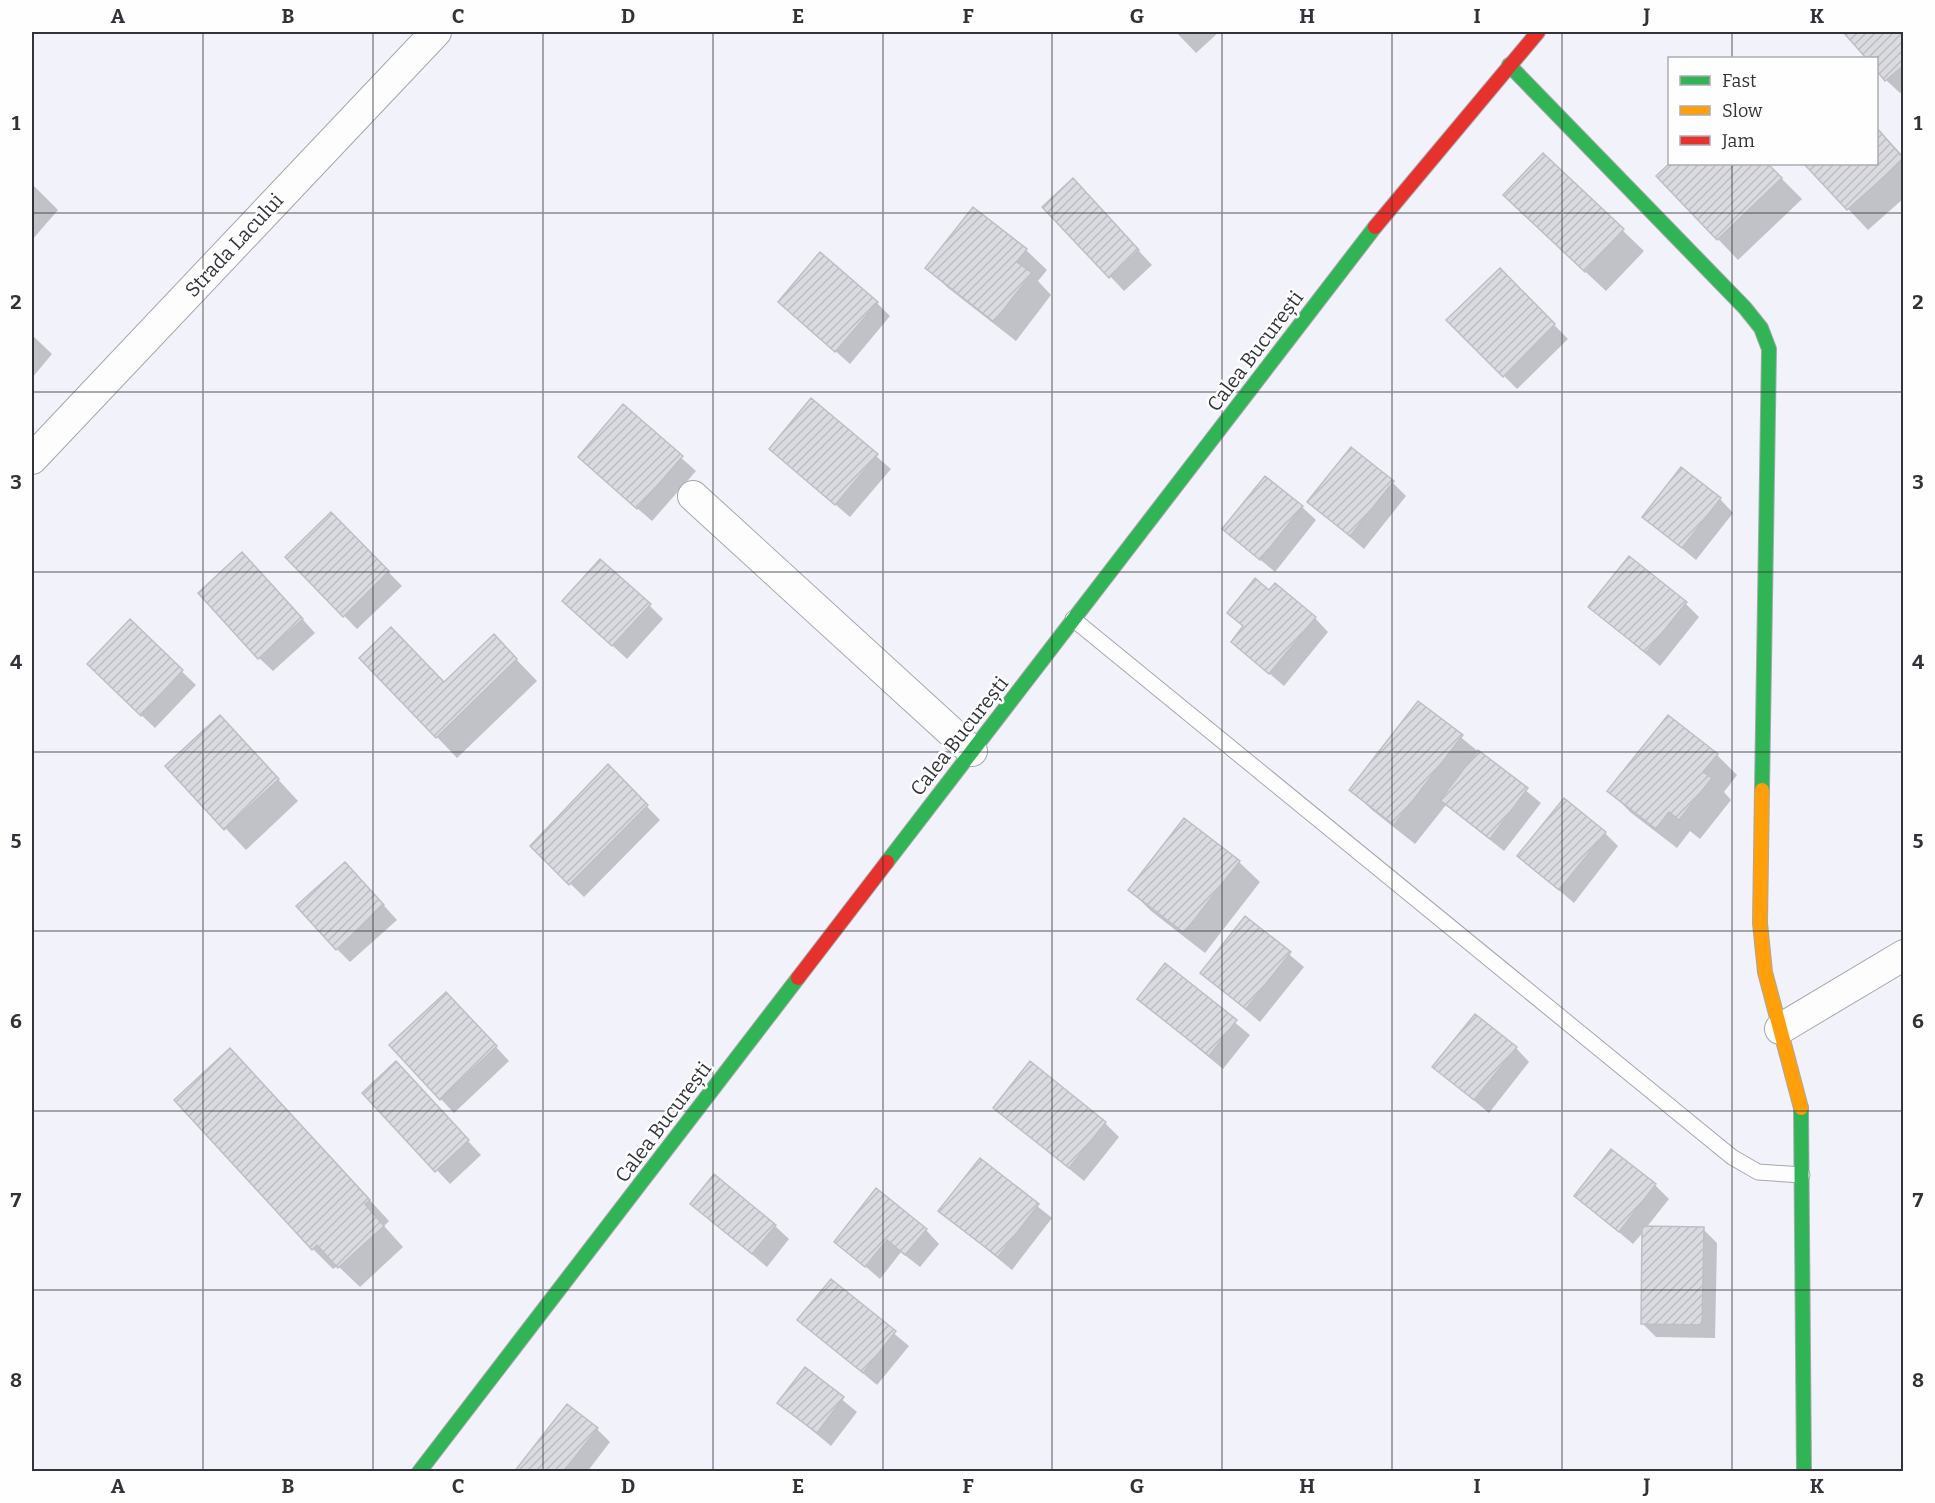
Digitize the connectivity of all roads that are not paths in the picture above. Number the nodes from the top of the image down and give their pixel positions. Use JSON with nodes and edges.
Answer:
{"nodes":[{"id":1,"x":436,"y":32,"type":"edge"},
{"id":2,"x":1538,"y":32,"type":"edge"},
{"id":3,"x":1509,"y":65,"type":"junction"},
{"id":4,"x":32,"y":459,"type":"edge"},
{"id":5,"x":693,"y":496,"type":"dead end"},
{"id":6,"x":1073,"y":619,"type":"junction"},
{"id":7,"x":972,"y":751,"type":"junction"},
{"id":8,"x":1904,"y":955,"type":"edge"},
{"id":9,"x":1780,"y":1029,"type":"junction"},
{"id":10,"x":1803,"y":1175,"type":"junction"},
{"id":11,"x":419,"y":1472,"type":"edge"},
{"id":12,"x":1804,"y":1472,"type":"edge"}],
"edges":[{"from":1,"to":4,"type":"street","name":"Strada Lacului"},
{"from":2,"to":3,"type":"main road","name":"Calea București"},
{"from":3,"to":6,"type":"main road","name":"Calea București"},
{"from":3,"to":9,"type":"main road"},
{"from":5,"to":7,"type":"street"},
{"from":6,"to":7,"type":"main road","name":"Calea București"},
{"from":6,"to":10,"type":"lane"},
{"from":7,"to":11,"type":"main road","name":"Calea București"},
{"from":8,"to":9,"type":"street"},
{"from":9,"to":10,"type":"main road"},
{"from":10,"to":12,"type":"main road"}]}
